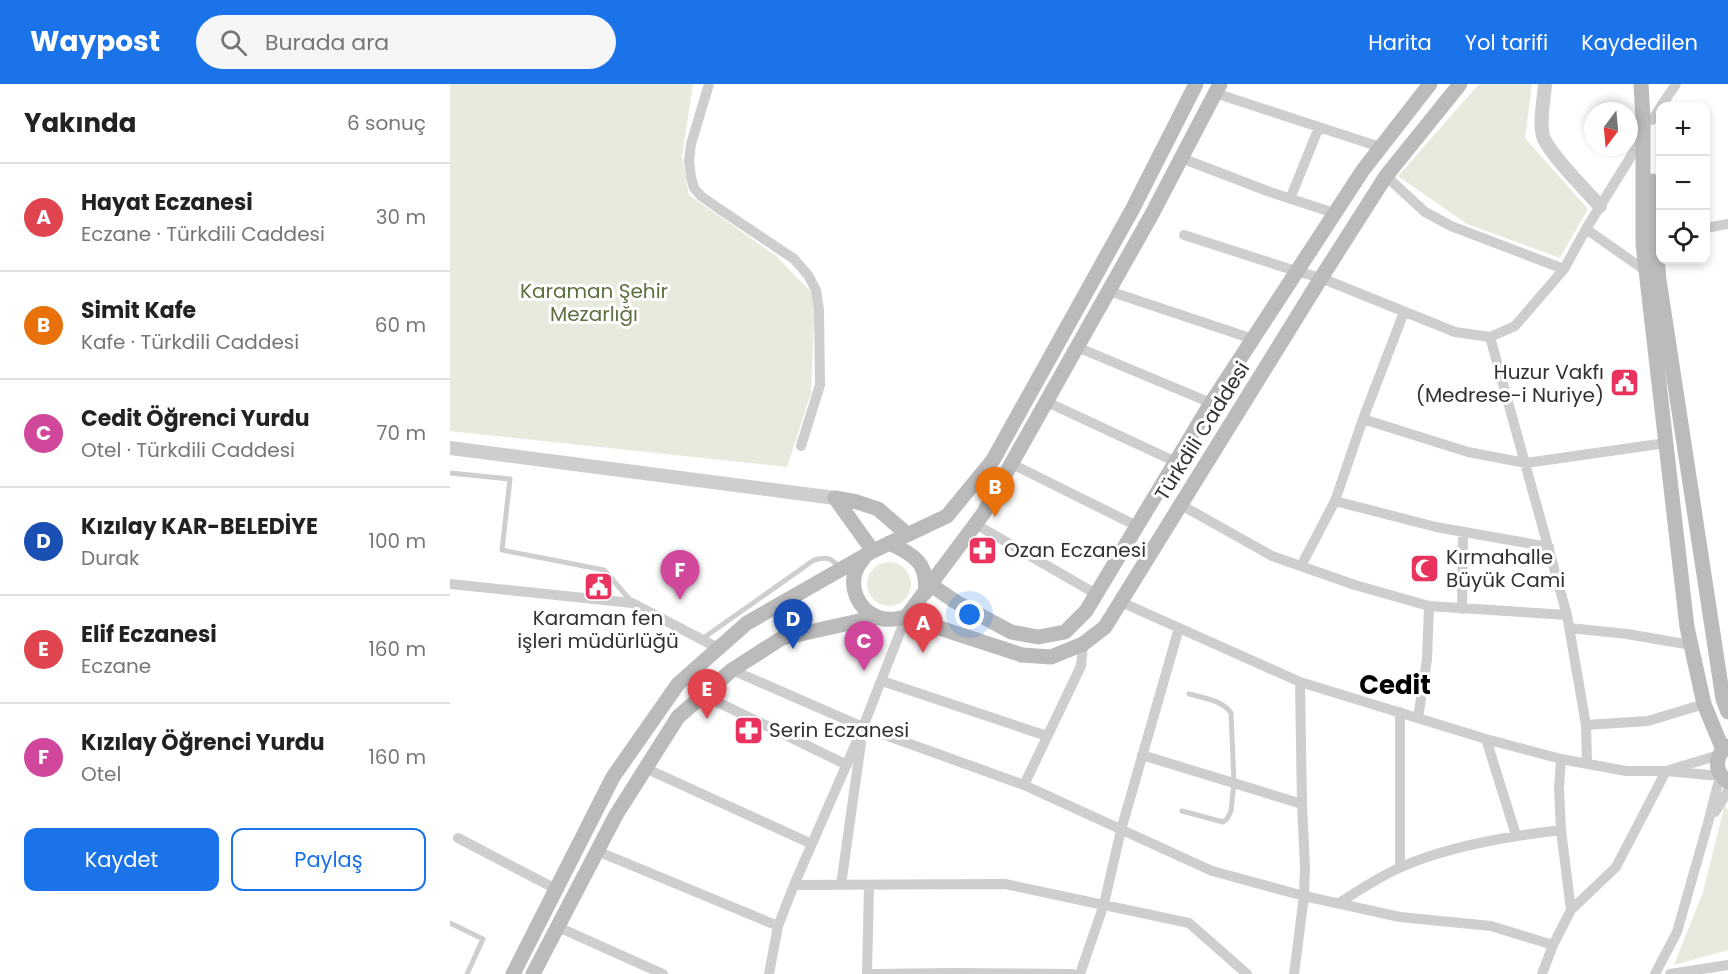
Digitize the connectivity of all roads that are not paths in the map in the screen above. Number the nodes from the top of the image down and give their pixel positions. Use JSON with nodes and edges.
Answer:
{"nodes":[{"id":1,"x":709,"y":84,"type":"edge"},
{"id":2,"x":1196,"y":84,"type":"edge"},
{"id":3,"x":1460,"y":84,"type":"edge"},
{"id":4,"x":1545,"y":84,"type":"edge"},
{"id":5,"x":1641,"y":84,"type":"edge"},
{"id":6,"x":1651,"y":84,"type":"edge"},
{"id":7,"x":1676,"y":84,"type":"edge"},
{"id":8,"x":1425,"y":85,"type":"edge"},
{"id":9,"x":1217,"y":89,"type":"edge"},
{"id":10,"x":1664,"y":102,"type":"edge"},
{"id":11,"x":1656,"y":103,"type":"edge"},
{"id":12,"x":1319,"y":127,"type":"junction"},
{"id":13,"x":1643,"y":137,"type":"junction"},
{"id":14,"x":1380,"y":147,"type":"junction"},
{"id":15,"x":1658,"y":156,"type":"edge"},
{"id":16,"x":1181,"y":158,"type":"junction"},
{"id":17,"x":1386,"y":176,"type":"junction"},
{"id":18,"x":1290,"y":199,"type":"junction"},
{"id":19,"x":1600,"y":206,"type":"junction"},
{"id":20,"x":1658,"y":210,"type":"edge"},
{"id":21,"x":1334,"y":213,"type":"junction"},
{"id":22,"x":1728,"y":224,"type":"edge"},
{"id":23,"x":1710,"y":227,"type":"edge"},
{"id":24,"x":1586,"y":229,"type":"junction"},
{"id":25,"x":1184,"y":235,"type":"dead end"},
{"id":26,"x":1659,"y":264,"type":"edge"},
{"id":27,"x":1564,"y":269,"type":"junction"},
{"id":28,"x":1296,"y":271,"type":"junction"},
{"id":29,"x":1646,"y":271,"type":"junction"},
{"id":30,"x":1321,"y":278,"type":"junction"},
{"id":31,"x":1109,"y":291,"type":"junction"},
{"id":32,"x":1404,"y":312,"type":"junction"},
{"id":33,"x":1490,"y":337,"type":"junction"},
{"id":34,"x":1252,"y":339,"type":"junction"},
{"id":35,"x":1077,"y":347,"type":"junction"},
{"id":36,"x":1047,"y":402,"type":"junction"},
{"id":37,"x":1211,"y":403,"type":"junction"},
{"id":38,"x":1364,"y":420,"type":"junction"},
{"id":39,"x":1666,"y":443,"type":"junction"},
{"id":40,"x":801,"y":446,"type":"dead end"},
{"id":41,"x":450,"y":448,"type":"edge"},
{"id":42,"x":1176,"y":462,"type":"junction"},
{"id":43,"x":1526,"y":463,"type":"junction"},
{"id":44,"x":1012,"y":464,"type":"junction"},
{"id":45,"x":450,"y":473,"type":"edge"},
{"id":46,"x":835,"y":498,"type":"junction"},
{"id":47,"x":1335,"y":501,"type":"junction"},
{"id":48,"x":1181,"y":505,"type":"junction"},
{"id":49,"x":977,"y":525,"type":"junction"},
{"id":50,"x":1137,"y":526,"type":"junction"},
{"id":51,"x":1463,"y":532,"type":"junction"},
{"id":52,"x":907,"y":534,"type":"junction"},
{"id":53,"x":889,"y":543,"type":"junction"},
{"id":54,"x":1549,"y":547,"type":"junction"},
{"id":55,"x":869,"y":553,"type":"junction"},
{"id":56,"x":1301,"y":566,"type":"junction"},
{"id":57,"x":842,"y":569,"type":"junction"},
{"id":58,"x":450,"y":584,"type":"edge"},
{"id":59,"x":928,"y":589,"type":"junction"},
{"id":60,"x":1096,"y":594,"type":"junction"},
{"id":61,"x":1121,"y":602,"type":"junction"},
{"id":62,"x":632,"y":603,"type":"junction"},
{"id":63,"x":1429,"y":606,"type":"junction"},
{"id":64,"x":1462,"y":609,"type":"junction"},
{"id":65,"x":1567,"y":615,"type":"junction"},
{"id":66,"x":877,"y":617,"type":"junction"},
{"id":67,"x":906,"y":617,"type":"junction"},
{"id":68,"x":1179,"y":628,"type":"junction"},
{"id":69,"x":1569,"y":628,"type":"junction"},
{"id":70,"x":701,"y":639,"type":"junction"},
{"id":71,"x":1083,"y":644,"type":"junction"},
{"id":72,"x":1691,"y":645,"type":"junction"},
{"id":73,"x":718,"y":648,"type":"junction"},
{"id":74,"x":732,"y":670,"type":"junction"},
{"id":75,"x":1728,"y":676,"type":"edge"},
{"id":76,"x":882,"y":681,"type":"junction"},
{"id":77,"x":1300,"y":682,"type":"junction"},
{"id":78,"x":1189,"y":694,"type":"dead end"},
{"id":79,"x":703,"y":695,"type":"junction"},
{"id":80,"x":1726,"y":703,"type":"edge"},
{"id":81,"x":1704,"y":704,"type":"junction"},
{"id":82,"x":1400,"y":712,"type":"junction"},
{"id":83,"x":1418,"y":718,"type":"junction"},
{"id":84,"x":1586,"y":724,"type":"junction"},
{"id":85,"x":863,"y":727,"type":"junction"},
{"id":86,"x":1047,"y":736,"type":"junction"},
{"id":87,"x":1486,"y":739,"type":"junction"},
{"id":88,"x":1723,"y":750,"type":"edge"},
{"id":89,"x":1142,"y":755,"type":"junction"},
{"id":90,"x":1561,"y":759,"type":"junction"},
{"id":91,"x":1587,"y":764,"type":"junction"},
{"id":92,"x":847,"y":765,"type":"junction"},
{"id":93,"x":645,"y":768,"type":"junction"},
{"id":94,"x":1666,"y":771,"type":"junction"},
{"id":95,"x":1724,"y":779,"type":"edge"},
{"id":96,"x":1234,"y":783,"type":"junction"},
{"id":97,"x":1024,"y":785,"type":"junction"},
{"id":98,"x":1728,"y":791,"type":"edge"},
{"id":99,"x":1302,"y":804,"type":"junction"},
{"id":100,"x":1182,"y":811,"type":"dead end"},
{"id":101,"x":1708,"y":823,"type":"junction"},
{"id":102,"x":1121,"y":830,"type":"junction"},
{"id":103,"x":1561,"y":830,"type":"junction"},
{"id":104,"x":1516,"y":835,"type":"junction"},
{"id":105,"x":458,"y":838,"type":"dead end"},
{"id":106,"x":812,"y":844,"type":"junction"},
{"id":107,"x":597,"y":851,"type":"junction"},
{"id":108,"x":1400,"y":867,"type":"junction"},
{"id":109,"x":794,"y":885,"type":"junction"},
{"id":110,"x":841,"y":885,"type":"junction"},
{"id":111,"x":869,"y":885,"type":"junction"},
{"id":112,"x":556,"y":889,"type":"junction"},
{"id":113,"x":1304,"y":896,"type":"junction"},
{"id":114,"x":1339,"y":903,"type":"junction"},
{"id":115,"x":1104,"y":904,"type":"junction"},
{"id":116,"x":1571,"y":910,"type":"junction"},
{"id":117,"x":450,"y":923,"type":"edge"},
{"id":118,"x":778,"y":926,"type":"junction"},
{"id":119,"x":558,"y":927,"type":"junction"},
{"id":120,"x":1553,"y":945,"type":"junction"},
{"id":121,"x":1728,"y":965,"type":"edge"},
{"id":122,"x":467,"y":974,"type":"edge"},
{"id":123,"x":513,"y":974,"type":"edge"},
{"id":124,"x":533,"y":974,"type":"edge"},
{"id":125,"x":663,"y":974,"type":"edge"},
{"id":126,"x":769,"y":974,"type":"edge"},
{"id":127,"x":867,"y":974,"type":"edge"},
{"id":128,"x":873,"y":974,"type":"edge"},
{"id":129,"x":1073,"y":974,"type":"edge"},
{"id":130,"x":1080,"y":974,"type":"edge"},
{"id":131,"x":1247,"y":974,"type":"edge"},
{"id":132,"x":1294,"y":974,"type":"edge"},
{"id":133,"x":1542,"y":974,"type":"edge"},
{"id":134,"x":1655,"y":974,"type":"edge"},
{"id":135,"x":1670,"y":974,"type":"edge"}],
"edges":[{"from":1,"to":40,"type":"street"},
{"from":2,"to":52,"type":"main road"},
{"from":3,"to":17,"type":"main road","name":"Türkdili Caddesi"},
{"from":4,"to":19,"type":"street"},
{"from":5,"to":13,"type":"main road"},
{"from":6,"to":11,"type":"main road"},
{"from":7,"to":10,"type":"street"},
{"from":8,"to":14,"type":"main road","name":"Türkdili Caddesi"},
{"from":9,"to":12,"type":"street"},
{"from":9,"to":16,"type":"main road"},
{"from":12,"to":14,"type":"street"},
{"from":12,"to":18,"type":"street"},
{"from":13,"to":19,"type":"street"},
{"from":13,"to":29,"type":"main road"},
{"from":14,"to":21,"type":"main road","name":"Türkdili Caddesi"},
{"from":15,"to":20,"type":"main road"},
{"from":16,"to":18,"type":"street"},
{"from":16,"to":31,"type":"main road"},
{"from":17,"to":27,"type":"street"},
{"from":17,"to":30,"type":"main road","name":"Türkdili Caddesi"},
{"from":18,"to":21,"type":"street"},
{"from":19,"to":24,"type":"street"},
{"from":21,"to":28,"type":"main road","name":"Türkdili Caddesi"},
{"from":22,"to":23,"type":"street"},
{"from":24,"to":27,"type":"street"},
{"from":24,"to":29,"type":"street"},
{"from":25,"to":28,"type":"street"},
{"from":26,"to":80,"type":"main road"},
{"from":27,"to":33,"type":"street"},
{"from":28,"to":30,"type":"street"},
{"from":28,"to":34,"type":"main road","name":"Türkdili Caddesi"},
{"from":29,"to":39,"type":"main road"},
{"from":30,"to":32,"type":"street"},
{"from":30,"to":48,"type":"main road","name":"Türkdili Caddesi"},
{"from":31,"to":34,"type":"street"},
{"from":31,"to":35,"type":"main road"},
{"from":32,"to":33,"type":"street"},
{"from":32,"to":38,"type":"street"},
{"from":33,"to":43,"type":"street"},
{"from":34,"to":37,"type":"main road","name":"Türkdili Caddesi"},
{"from":35,"to":36,"type":"main road"},
{"from":35,"to":37,"type":"street"},
{"from":36,"to":42,"type":"street"},
{"from":36,"to":44,"type":"main road"},
{"from":37,"to":42,"type":"main road","name":"Türkdili Caddesi"},
{"from":38,"to":43,"type":"street"},
{"from":38,"to":47,"type":"street"},
{"from":39,"to":43,"type":"street"},
{"from":39,"to":72,"type":"main road"},
{"from":41,"to":46,"type":"street"},
{"from":42,"to":50,"type":"main road","name":"Türkdili Caddesi"},
{"from":43,"to":54,"type":"street"},
{"from":44,"to":49,"type":"main road"},
{"from":44,"to":50,"type":"street"},
{"from":45,"to":62,"type":"lane"},
{"from":46,"to":52,"type":"main road"},
{"from":46,"to":55,"type":"main road"},
{"from":47,"to":51,"type":"street"},
{"from":47,"to":56,"type":"street"},
{"from":48,"to":56,"type":"street"},
{"from":48,"to":61,"type":"main road","name":"Türkdili Caddesi"},
{"from":49,"to":59,"type":"main road"},
{"from":49,"to":60,"type":"street"},
{"from":50,"to":60,"type":"main road","name":"Türkdili Caddesi"},
{"from":51,"to":54,"type":"street"},
{"from":51,"to":64,"type":"street"},
{"from":52,"to":53,"type":"main road"},
{"from":53,"to":55,"type":"main road"},
{"from":53,"to":59,"type":"main road"},
{"from":54,"to":65,"type":"street"},
{"from":55,"to":57,"type":"main road"},
{"from":55,"to":66,"type":"main road"},
{"from":56,"to":63,"type":"street"},
{"from":57,"to":70,"type":"lane"},
{"from":57,"to":73,"type":"main road"},
{"from":58,"to":62,"type":"street"},
{"from":59,"to":60,"type":"main road","name":"Türkdili Caddesi"},
{"from":59,"to":67,"type":"main road"},
{"from":61,"to":68,"type":"street"},
{"from":61,"to":71,"type":"main road","name":"Türkdili Caddesi"},
{"from":62,"to":70,"type":"street"},
{"from":63,"to":64,"type":"street"},
{"from":63,"to":83,"type":"street"},
{"from":64,"to":65,"type":"street"},
{"from":65,"to":69,"type":"street"},
{"from":66,"to":67,"type":"main road"},
{"from":66,"to":74,"type":"main road"},
{"from":67,"to":71,"type":"main road","name":"Türkdili Caddesi"},
{"from":67,"to":76,"type":"street"},
{"from":68,"to":77,"type":"street"},
{"from":68,"to":89,"type":"street"},
{"from":69,"to":72,"type":"street"},
{"from":69,"to":84,"type":"street"},
{"from":70,"to":73,"type":"street"},
{"from":71,"to":86,"type":"street"},
{"from":72,"to":81,"type":"main road"},
{"from":73,"to":112,"type":"main road"},
{"from":74,"to":79,"type":"main road"},
{"from":74,"to":85,"type":"street"},
{"from":75,"to":80,"type":"street"},
{"from":76,"to":85,"type":"street"},
{"from":76,"to":86,"type":"street"},
{"from":77,"to":82,"type":"street"},
{"from":77,"to":99,"type":"street"},
{"from":78,"to":96,"type":"lane"},
{"from":79,"to":92,"type":"street"},
{"from":79,"to":93,"type":"main road"},
{"from":81,"to":84,"type":"street"},
{"from":81,"to":88,"type":"main road"},
{"from":82,"to":83,"type":"street"},
{"from":82,"to":108,"type":"street"},
{"from":83,"to":87,"type":"street"},
{"from":84,"to":91,"type":"street"},
{"from":85,"to":92,"type":"street"},
{"from":85,"to":97,"type":"street"},
{"from":85,"to":110,"type":"street"},
{"from":86,"to":97,"type":"street"},
{"from":87,"to":90,"type":"street"},
{"from":87,"to":104,"type":"street"},
{"from":88,"to":94,"type":"street"},
{"from":88,"to":95,"type":"main road"},
{"from":89,"to":96,"type":"street"},
{"from":89,"to":102,"type":"street"},
{"from":90,"to":91,"type":"street"},
{"from":90,"to":103,"type":"street"},
{"from":91,"to":94,"type":"street"},
{"from":92,"to":106,"type":"street"},
{"from":93,"to":106,"type":"street"},
{"from":93,"to":107,"type":"main road"},
{"from":94,"to":95,"type":"street"},
{"from":94,"to":116,"type":"street"},
{"from":95,"to":101,"type":"street"},
{"from":96,"to":99,"type":"street"},
{"from":96,"to":100,"type":"lane"},
{"from":97,"to":102,"type":"street"},
{"from":98,"to":101,"type":"street"},
{"from":99,"to":113,"type":"street"},
{"from":101,"to":134,"type":"street"},
{"from":102,"to":113,"type":"street"},
{"from":102,"to":115,"type":"street"},
{"from":103,"to":104,"type":"street"},
{"from":103,"to":116,"type":"street"},
{"from":104,"to":108,"type":"street"},
{"from":105,"to":112,"type":"street"},
{"from":106,"to":109,"type":"street"},
{"from":107,"to":118,"type":"street"},
{"from":107,"to":119,"type":"main road"},
{"from":108,"to":114,"type":"street"},
{"from":109,"to":110,"type":"street"},
{"from":109,"to":118,"type":"street"},
{"from":110,"to":111,"type":"street"},
{"from":111,"to":115,"type":"street"},
{"from":111,"to":127,"type":"street"},
{"from":112,"to":123,"type":"main road"},
{"from":113,"to":114,"type":"street"},
{"from":113,"to":132,"type":"street"},
{"from":114,"to":120,"type":"street"},
{"from":115,"to":130,"type":"street"},
{"from":115,"to":131,"type":"street"},
{"from":116,"to":120,"type":"street"},
{"from":117,"to":122,"type":"lane"},
{"from":118,"to":126,"type":"street"},
{"from":119,"to":124,"type":"main road"},
{"from":119,"to":125,"type":"street"},
{"from":120,"to":133,"type":"street"},
{"from":121,"to":135,"type":"street"},
{"from":128,"to":129,"type":"street"}]}
